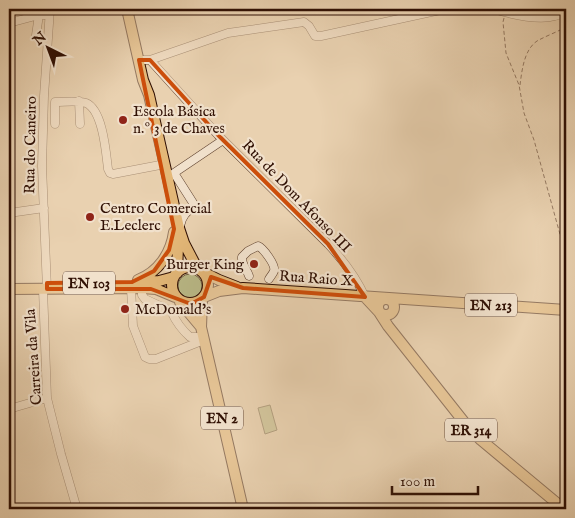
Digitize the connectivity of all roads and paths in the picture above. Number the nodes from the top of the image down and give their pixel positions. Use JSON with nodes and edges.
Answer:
{"nodes":[{"id":1,"x":127,"y":9,"type":"edge"},
{"id":2,"x":445,"y":9,"type":"edge"},
{"id":3,"x":493,"y":9,"type":"edge"},
{"id":4,"x":49,"y":12,"type":"edge"},
{"id":5,"x":505,"y":12,"type":"junction"},
{"id":6,"x":566,"y":12,"type":"edge"},
{"id":7,"x":39,"y":15,"type":"junction"},
{"id":8,"x":9,"y":23,"type":"edge"},
{"id":9,"x":566,"y":27,"type":"edge"},
{"id":10,"x":36,"y":35,"type":"dead end"},
{"id":11,"x":139,"y":60,"type":"junction"},
{"id":12,"x":150,"y":60,"type":"junction"},
{"id":13,"x":143,"y":80,"type":"junction"},
{"id":14,"x":519,"y":85,"type":"junction"},
{"id":15,"x":79,"y":101,"type":"junction"},
{"id":16,"x":55,"y":124,"type":"dead end"},
{"id":17,"x":80,"y":124,"type":"dead end"},
{"id":18,"x":223,"y":140,"type":"junction"},
{"id":19,"x":160,"y":165,"type":"junction"},
{"id":20,"x":44,"y":208,"type":"junction"},
{"id":21,"x":9,"y":213,"type":"edge"},
{"id":22,"x":177,"y":228,"type":"junction"},
{"id":23,"x":566,"y":256,"type":"edge"},
{"id":24,"x":200,"y":270,"type":"junction"},
{"id":25,"x":175,"y":275,"type":"junction"},
{"id":26,"x":249,"y":276,"type":"dead end"},
{"id":27,"x":269,"y":279,"type":"dead end"},
{"id":28,"x":9,"y":283,"type":"edge"},
{"id":29,"x":135,"y":286,"type":"junction"},
{"id":30,"x":45,"y":287,"type":"junction"},
{"id":31,"x":243,"y":288,"type":"junction"},
{"id":32,"x":9,"y":289,"type":"edge"},
{"id":33,"x":365,"y":296,"type":"junction"},
{"id":34,"x":178,"y":299,"type":"junction"},
{"id":35,"x":203,"y":299,"type":"junction"},
{"id":36,"x":388,"y":299,"type":"junction"},
{"id":37,"x":416,"y":300,"type":"junction"},
{"id":38,"x":566,"y":310,"type":"edge"},
{"id":39,"x":379,"y":312,"type":"junction"},
{"id":40,"x":393,"y":312,"type":"junction"},
{"id":41,"x":395,"y":334,"type":"junction"},
{"id":42,"x":203,"y":335,"type":"junction"},
{"id":43,"x":47,"y":398,"type":"junction"},
{"id":44,"x":9,"y":409,"type":"edge"},
{"id":45,"x":77,"y":509,"type":"edge"},
{"id":46,"x":243,"y":509,"type":"edge"},
{"id":47,"x":564,"y":509,"type":"edge"}],
"edges":[{"from":1,"to":11,"type":"main road","number":"EN 2"},
{"from":2,"to":12,"type":"street"},
{"from":3,"to":5,"type":"street"},
{"from":4,"to":7,"type":"street"},
{"from":4,"to":20,"type":"street","name":"Rua do Caneiro"},
{"from":5,"to":6,"type":"street"},
{"from":5,"to":14,"type":"path"},
{"from":7,"to":8,"type":"street"},
{"from":7,"to":10,"type":"street"},
{"from":9,"to":14,"type":"path"},
{"from":11,"to":12,"type":"street"},
{"from":11,"to":13,"type":"main road","number":"EN 2"},
{"from":12,"to":18,"type":"street","name":"Rua de Dom Afonso III"},
{"from":13,"to":19,"type":"main road","number":"EN 2"},
{"from":13,"to":22,"type":"main road","number":"EN 2"},
{"from":14,"to":23,"type":"path"},
{"from":15,"to":16,"type":"street"},
{"from":15,"to":17,"type":"street"},
{"from":15,"to":19,"type":"street"},
{"from":18,"to":22,"type":"street"},
{"from":18,"to":33,"type":"street","name":"Rua de Dom Afonso III"},
{"from":19,"to":22,"type":"main road","number":"EN 2"},
{"from":20,"to":21,"type":"street"},
{"from":20,"to":30,"type":"street","name":"Rua do Caneiro"},
{"from":22,"to":24,"type":"main road","number":"EN 2"},
{"from":22,"to":25,"type":"main road","number":"EN 2"},
{"from":22,"to":29,"type":"main road"},
{"from":24,"to":25,"type":"main road"},
{"from":24,"to":31,"type":"main road","name":"Rua Raio X","number":"EN 213"},
{"from":24,"to":35,"type":"main road","number":"EN 2"},
{"from":25,"to":29,"type":"main road","number":"EN 103"},
{"from":25,"to":34,"type":"main road","number":"EN 2"},
{"from":26,"to":27,"type":"street"},
{"from":28,"to":30,"type":"main road","number":"EN 103"},
{"from":29,"to":30,"type":"main road","number":"EN 103"},
{"from":29,"to":34,"type":"main road","number":"EN 103"},
{"from":29,"to":42,"type":"street"},
{"from":29,"to":42,"type":"street"},
{"from":30,"to":32,"type":"main road","number":"EN 103"},
{"from":30,"to":43,"type":"street","name":"Carreira da Vila"},
{"from":31,"to":33,"type":"main road","name":"Rua Raio X","number":"EN 213"},
{"from":31,"to":35,"type":"main road","name":"Rua Raio X","number":"EN 213"},
{"from":33,"to":36,"type":"main road","name":"Rua Raio X","number":"EN 213"},
{"from":33,"to":39,"type":"main road"},
{"from":34,"to":35,"type":"main road"},
{"from":34,"to":42,"type":"main road","number":"EN 2"},
{"from":35,"to":42,"type":"main road","number":"EN 2"},
{"from":36,"to":37,"type":"main road","number":"EN 213"},
{"from":36,"to":39,"type":"main road"},
{"from":36,"to":40,"type":"main road"},
{"from":37,"to":38,"type":"main road","number":"EN 213"},
{"from":37,"to":40,"type":"main road"},
{"from":39,"to":40,"type":"main road"},
{"from":39,"to":41,"type":"main road","number":"ER 314"},
{"from":40,"to":41,"type":"main road"},
{"from":41,"to":47,"type":"main road","number":"ER 314"},
{"from":42,"to":46,"type":"main road","number":"EN 2"},
{"from":43,"to":44,"type":"street"},
{"from":43,"to":45,"type":"street","name":"Carreira da Vila"}]}
